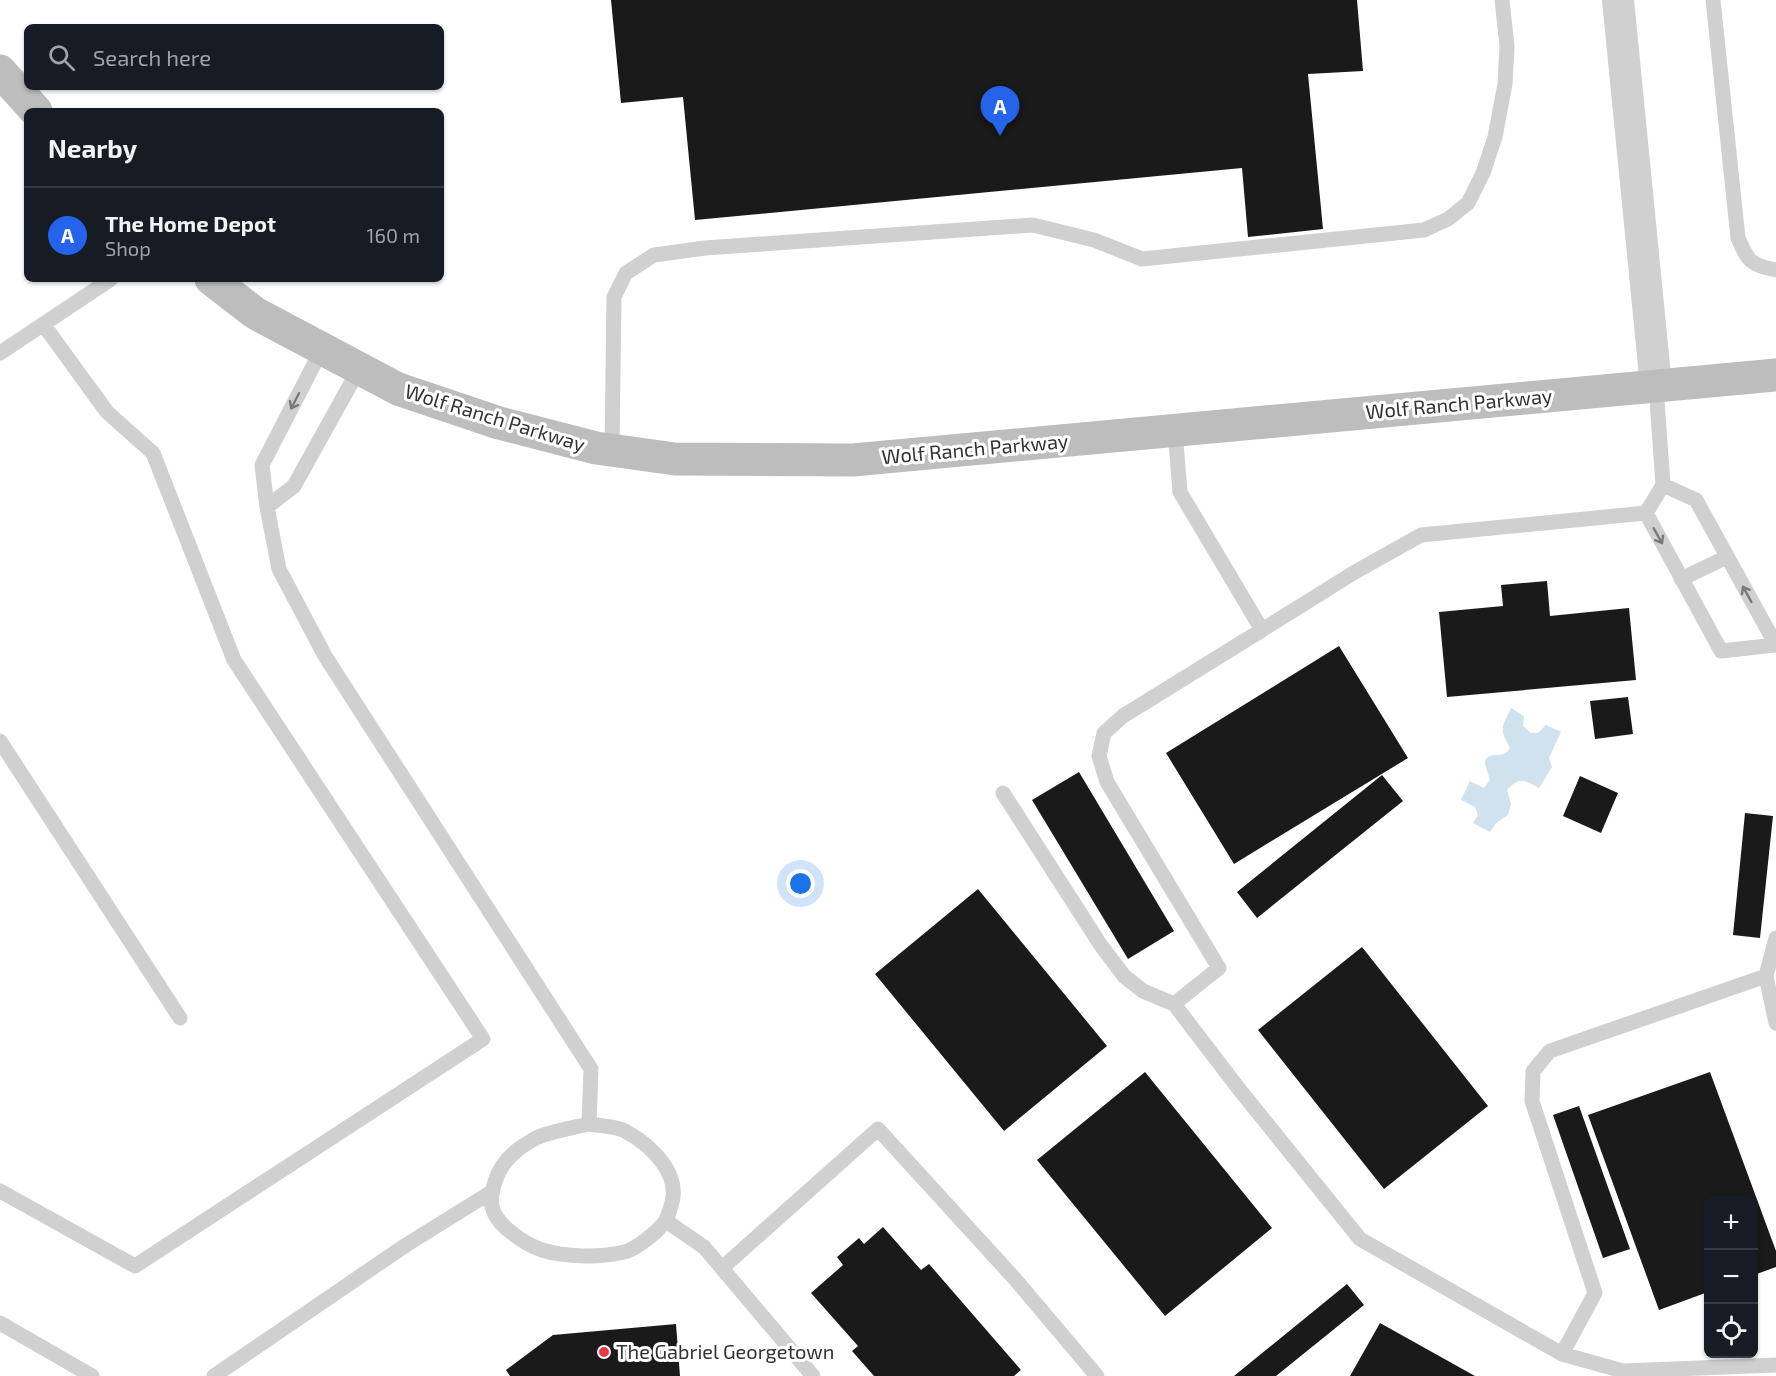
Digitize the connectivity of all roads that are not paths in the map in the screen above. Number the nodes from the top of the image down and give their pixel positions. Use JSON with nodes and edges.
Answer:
{"nodes":[{"id":1,"x":1502,"y":0,"type":"edge"},
{"id":2,"x":1618,"y":0,"type":"edge"},
{"id":3,"x":1713,"y":0,"type":"edge"},
{"id":4,"x":0,"y":70,"type":"edge"},
{"id":5,"x":33,"y":108,"type":"edge"},
{"id":6,"x":1776,"y":270,"type":"edge"},
{"id":7,"x":106,"y":282,"type":"edge"},
{"id":8,"x":215,"y":282,"type":"edge"},
{"id":9,"x":43,"y":324,"type":"junction"},
{"id":10,"x":322,"y":349,"type":"junction"},
{"id":11,"x":0,"y":353,"type":"edge"},
{"id":12,"x":359,"y":369,"type":"junction"},
{"id":13,"x":1776,"y":375,"type":"edge"},
{"id":14,"x":1656,"y":386,"type":"junction"},
{"id":15,"x":1175,"y":430,"type":"junction"},
{"id":16,"x":612,"y":450,"type":"junction"},
{"id":17,"x":1662,"y":485,"type":"junction"},
{"id":18,"x":267,"y":507,"type":"junction"},
{"id":19,"x":1646,"y":513,"type":"junction"},
{"id":20,"x":1727,"y":557,"type":"junction"},
{"id":21,"x":1682,"y":579,"type":"junction"},
{"id":22,"x":1262,"y":630,"type":"junction"},
{"id":23,"x":1776,"y":645,"type":"edge"},
{"id":24,"x":0,"y":741,"type":"edge"},
{"id":25,"x":1003,"y":793,"type":"dead end"},
{"id":26,"x":1776,"y":939,"type":"edge"},
{"id":27,"x":1766,"y":976,"type":"junction"},
{"id":28,"x":1174,"y":1004,"type":"junction"},
{"id":29,"x":180,"y":1017,"type":"dead end"},
{"id":30,"x":1776,"y":1023,"type":"edge"},
{"id":31,"x":589,"y":1124,"type":"junction"},
{"id":32,"x":0,"y":1191,"type":"edge"},
{"id":33,"x":493,"y":1191,"type":"junction"},
{"id":34,"x":666,"y":1221,"type":"junction"},
{"id":35,"x":722,"y":1268,"type":"junction"},
{"id":36,"x":0,"y":1323,"type":"edge"},
{"id":37,"x":1562,"y":1354,"type":"junction"},
{"id":38,"x":1776,"y":1365,"type":"edge"},
{"id":39,"x":92,"y":1376,"type":"edge"},
{"id":40,"x":214,"y":1376,"type":"edge"},
{"id":41,"x":813,"y":1376,"type":"edge"},
{"id":42,"x":1097,"y":1376,"type":"edge"}],
"edges":[{"from":1,"to":16,"type":"lane"},
{"from":2,"to":14,"type":"street"},
{"from":3,"to":6,"type":"lane"},
{"from":4,"to":5,"type":"street"},
{"from":7,"to":9,"type":"lane"},
{"from":8,"to":10,"type":"street","name":"Wolf Ranch Parkway"},
{"from":9,"to":11,"type":"lane"},
{"from":9,"to":32,"type":"lane"},
{"from":10,"to":12,"type":"street","name":"Wolf Ranch Parkway"},
{"from":10,"to":18,"type":"lane","one_way":true},
{"from":12,"to":16,"type":"street","name":"Wolf Ranch Parkway"},
{"from":12,"to":18,"type":"lane"},
{"from":13,"to":14,"type":"street","name":"Wolf Ranch Parkway"},
{"from":14,"to":15,"type":"street","name":"Wolf Ranch Parkway"},
{"from":14,"to":17,"type":"lane"},
{"from":15,"to":16,"type":"street","name":"Wolf Ranch Parkway"},
{"from":15,"to":22,"type":"lane"},
{"from":17,"to":19,"type":"lane"},
{"from":17,"to":20,"type":"lane"},
{"from":18,"to":31,"type":"lane"},
{"from":19,"to":21,"type":"lane","one_way":true},
{"from":19,"to":22,"type":"lane"},
{"from":20,"to":21,"type":"lane"},
{"from":23,"to":20,"type":"lane","one_way":true},
{"from":21,"to":23,"type":"lane"},
{"from":22,"to":28,"type":"lane"},
{"from":24,"to":29,"type":"lane"},
{"from":25,"to":28,"type":"lane"},
{"from":26,"to":27,"type":"lane"},
{"from":27,"to":30,"type":"lane"},
{"from":27,"to":37,"type":"lane"},
{"from":28,"to":37,"type":"lane"},
{"from":31,"to":33,"type":"lane"},
{"from":31,"to":34,"type":"lane"},
{"from":33,"to":34,"type":"lane"},
{"from":33,"to":40,"type":"lane"},
{"from":34,"to":35,"type":"lane"},
{"from":35,"to":41,"type":"lane"},
{"from":35,"to":42,"type":"lane"},
{"from":36,"to":39,"type":"lane"},
{"from":37,"to":38,"type":"lane"}]}
